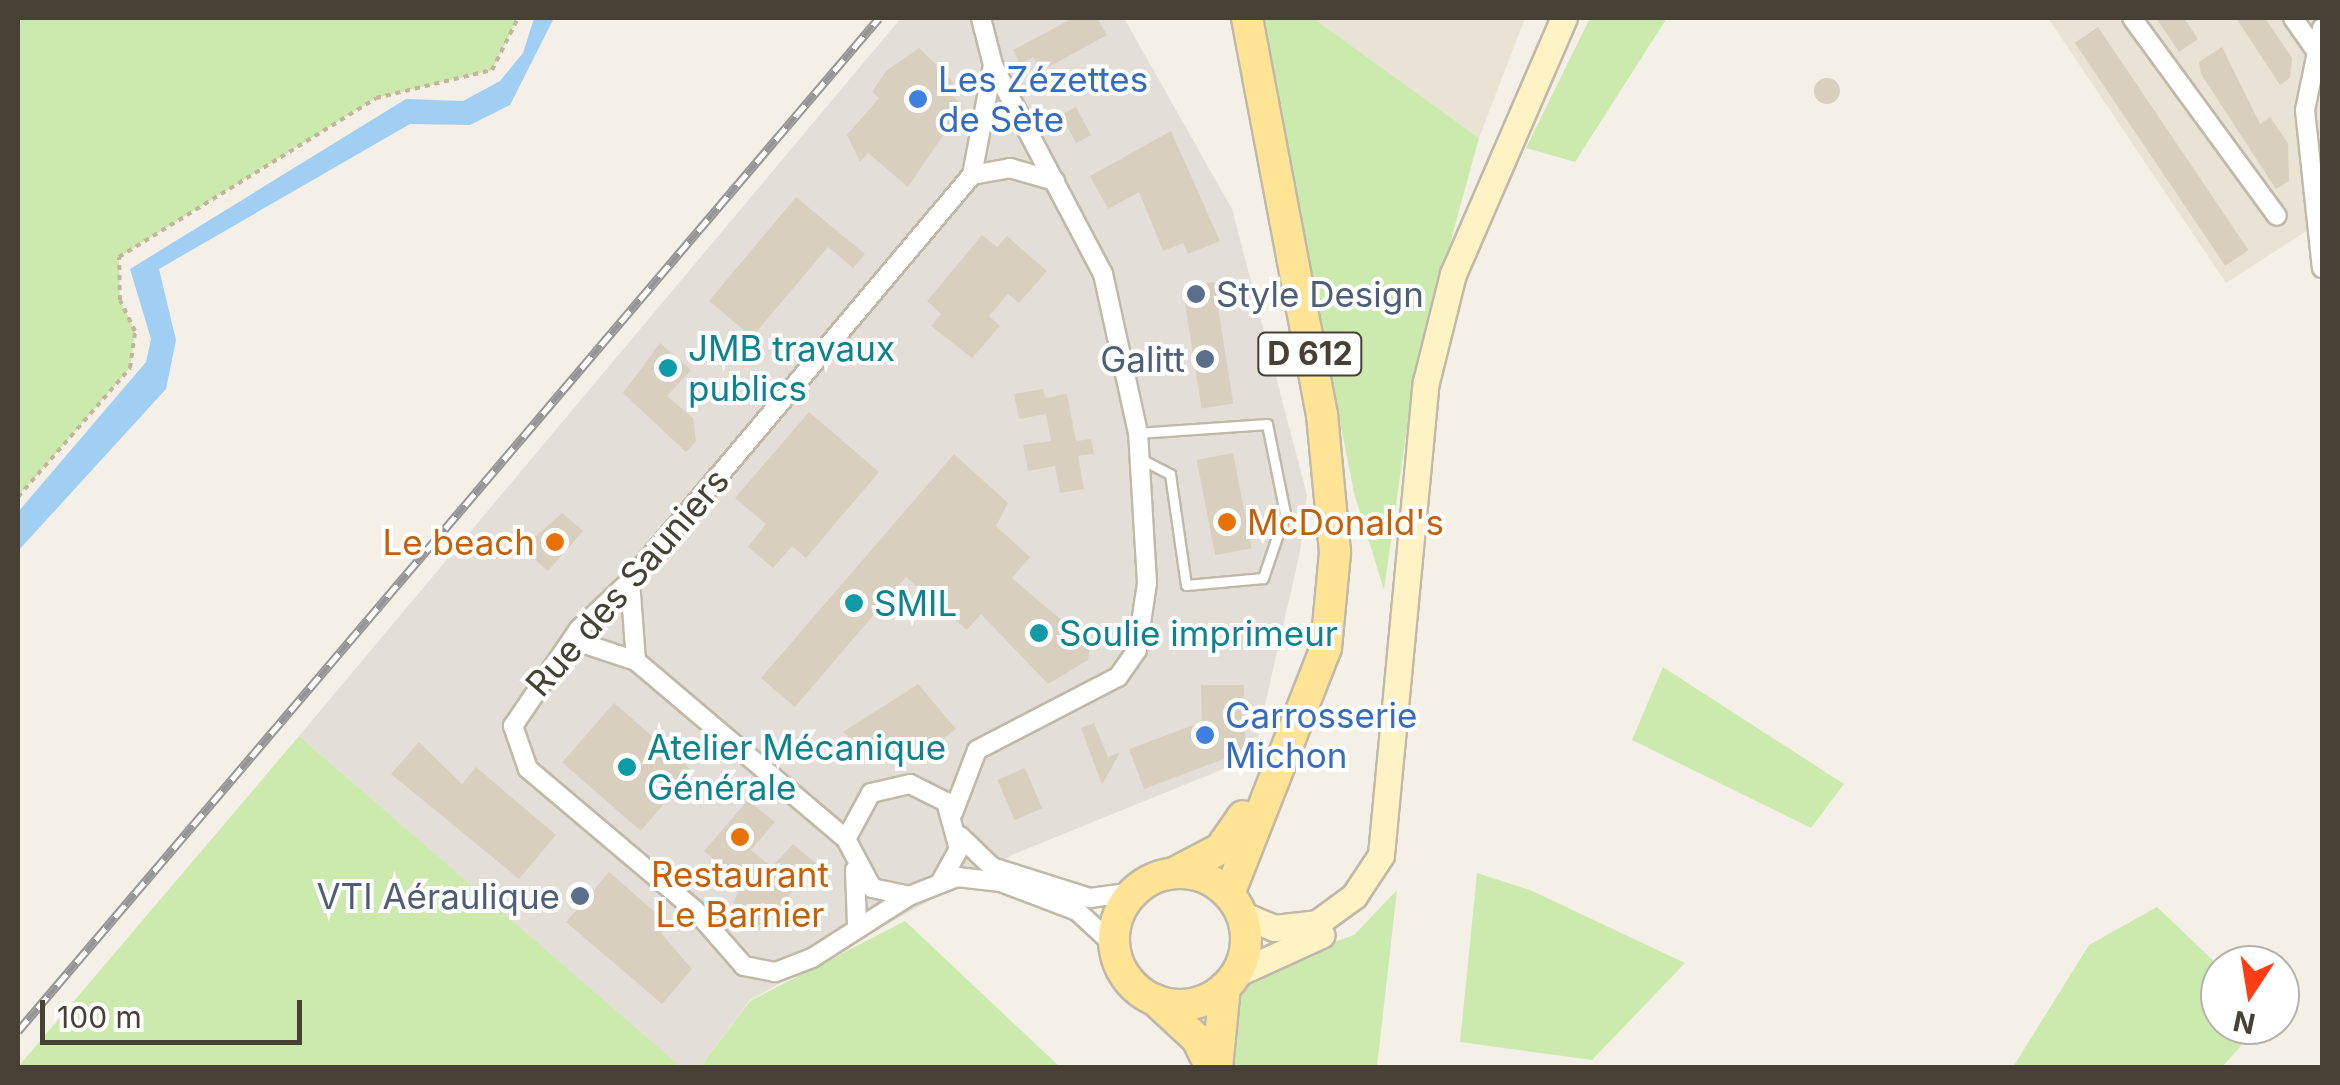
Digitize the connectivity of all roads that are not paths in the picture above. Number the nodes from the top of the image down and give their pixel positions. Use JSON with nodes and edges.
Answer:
{"nodes":[{"id":1,"x":981,"y":18,"type":"edge"},
{"id":2,"x":1247,"y":18,"type":"edge"},
{"id":3,"x":2132,"y":18,"type":"edge"},
{"id":4,"x":2293,"y":18,"type":"edge"},
{"id":5,"x":1556,"y":21,"type":"edge"},
{"id":6,"x":2322,"y":28,"type":"edge"},
{"id":7,"x":2315,"y":50,"type":"junction"},
{"id":8,"x":993,"y":65,"type":"junction"},
{"id":9,"x":972,"y":176,"type":"junction"},
{"id":10,"x":1055,"y":180,"type":"junction"},
{"id":11,"x":2276,"y":216,"type":"dead end"},
{"id":12,"x":2318,"y":224,"type":"edge"},
{"id":13,"x":2322,"y":268,"type":"edge"},
{"id":14,"x":1138,"y":434,"type":"junction"},
{"id":15,"x":1141,"y":459,"type":"junction"},
{"id":16,"x":630,"y":581,"type":"junction"},
{"id":17,"x":1406,"y":620,"type":"junction"},
{"id":18,"x":573,"y":640,"type":"junction"},
{"id":19,"x":636,"y":661,"type":"junction"},
{"id":20,"x":1312,"y":691,"type":"junction"},
{"id":21,"x":953,"y":813,"type":"junction"},
{"id":22,"x":960,"y":836,"type":"junction"},
{"id":23,"x":846,"y":839,"type":"junction"},
{"id":24,"x":855,"y":870,"type":"junction"},
{"id":25,"x":1174,"y":873,"type":"junction"},
{"id":26,"x":940,"y":883,"type":"junction"},
{"id":27,"x":1133,"y":892,"type":"junction"},
{"id":28,"x":908,"y":896,"type":"junction"},
{"id":29,"x":1235,"y":904,"type":"junction"},
{"id":30,"x":857,"y":925,"type":"junction"},
{"id":31,"x":1114,"y":944,"type":"junction"},
{"id":32,"x":1231,"y":980,"type":"junction"},
{"id":33,"x":1155,"y":1000,"type":"junction"},
{"id":34,"x":1214,"y":1068,"type":"edge"}],
"edges":[{"from":1,"to":8,"type":"street"},
{"from":2,"to":20,"type":"main road","number":"D 612"},
{"from":3,"to":11,"type":"street"},
{"from":4,"to":7,"type":"street"},
{"from":5,"to":17,"type":"main road"},
{"from":6,"to":7,"type":"street"},
{"from":7,"to":12,"type":"street"},
{"from":8,"to":9,"type":"street","name":"Rue des Sauniers"},
{"from":8,"to":10,"type":"street"},
{"from":9,"to":10,"type":"street"},
{"from":9,"to":16,"type":"street","name":"Rue des Sauniers"},
{"from":10,"to":14,"type":"street"},
{"from":12,"to":13,"type":"street"},
{"from":14,"to":15,"type":"street"},
{"from":14,"to":15,"type":"lane"},
{"from":15,"to":21,"type":"street"},
{"from":16,"to":18,"type":"street","name":"Rue des Sauniers"},
{"from":16,"to":19,"type":"street"},
{"from":17,"to":29,"type":"main road"},
{"from":17,"to":32,"type":"main road"},
{"from":18,"to":19,"type":"street"},
{"from":18,"to":30,"type":"street","name":"Rue des Sauniers"},
{"from":19,"to":23,"type":"street"},
{"from":20,"to":25,"type":"main road","number":"D 612"},
{"from":20,"to":29,"type":"main road","number":"D 612"},
{"from":21,"to":22,"type":"street"},
{"from":21,"to":23,"type":"street"},
{"from":22,"to":26,"type":"street"},
{"from":22,"to":27,"type":"street"},
{"from":23,"to":24,"type":"street"},
{"from":24,"to":28,"type":"street"},
{"from":24,"to":30,"type":"street"},
{"from":25,"to":27,"type":"main road"},
{"from":25,"to":29,"type":"main road"},
{"from":26,"to":28,"type":"street"},
{"from":26,"to":31,"type":"street"},
{"from":27,"to":31,"type":"main road"},
{"from":28,"to":30,"type":"street","name":"Rue des Sauniers"},
{"from":29,"to":32,"type":"main road"},
{"from":31,"to":33,"type":"main road"},
{"from":32,"to":33,"type":"main road"},
{"from":32,"to":34,"type":"main road"},
{"from":33,"to":34,"type":"main road"}]}
